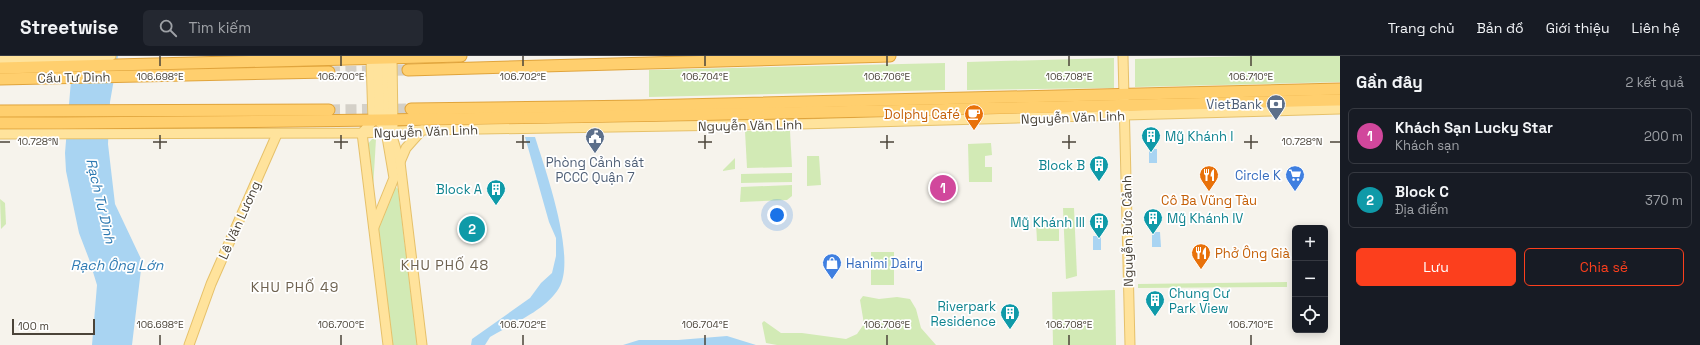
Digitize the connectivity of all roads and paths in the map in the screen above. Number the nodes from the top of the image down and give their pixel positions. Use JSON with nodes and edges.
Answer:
{"nodes":[{"id":1,"x":111,"y":56,"type":"edge"},
{"id":2,"x":461,"y":56,"type":"edge"},
{"id":3,"x":890,"y":56,"type":"edge"},
{"id":4,"x":1123,"y":56,"type":"edge"},
{"id":5,"x":382,"y":57,"type":"edge"},
{"id":6,"x":0,"y":60,"type":"edge"},
{"id":7,"x":0,"y":68,"type":"edge"},
{"id":8,"x":14,"y":68,"type":"junction"},
{"id":9,"x":408,"y":70,"type":"tunnel mouth"},
{"id":10,"x":329,"y":72,"type":"tunnel mouth"},
{"id":11,"x":0,"y":79,"type":"edge"},
{"id":12,"x":1340,"y":89,"type":"edge"},
{"id":13,"x":1340,"y":100,"type":"edge"},
{"id":14,"x":1124,"y":105,"type":"junction"},
{"id":15,"x":411,"y":109,"type":"tunnel mouth"},
{"id":16,"x":1340,"y":109,"type":"edge"},
{"id":17,"x":329,"y":110,"type":"tunnel mouth"},
{"id":18,"x":0,"y":111,"type":"edge"},
{"id":19,"x":800,"y":119,"type":"junction"},
{"id":20,"x":0,"y":123,"type":"edge"},
{"id":21,"x":385,"y":124,"type":"junction"},
{"id":22,"x":16,"y":128,"type":"junction"},
{"id":23,"x":159,"y":129,"type":"junction"},
{"id":24,"x":422,"y":130,"type":"junction"},
{"id":25,"x":362,"y":133,"type":"junction"},
{"id":26,"x":0,"y":134,"type":"edge"},
{"id":27,"x":277,"y":134,"type":"junction"},
{"id":28,"x":400,"y":162,"type":"junction"},
{"id":29,"x":374,"y":228,"type":"junction"},
{"id":30,"x":189,"y":345,"type":"edge"},
{"id":31,"x":388,"y":345,"type":"edge"},
{"id":32,"x":422,"y":345,"type":"edge"},
{"id":33,"x":1130,"y":345,"type":"edge"}],
"edges":[{"from":1,"to":8,"type":"main road","name":"Cầu Tư Dinh"},
{"from":2,"to":5,"type":"highway"},
{"from":3,"to":9,"type":"highway"},
{"from":4,"to":14,"type":"main road","name":"Nguyễn Đức Cảnh"},
{"from":5,"to":8,"type":"highway","name":"Cầu Tư Dinh"},
{"from":5,"to":21,"type":"main road"},
{"from":5,"to":21,"type":"main road"},
{"from":6,"to":8,"type":"main road"},
{"from":7,"to":8,"type":"highway"},
{"from":8,"to":10,"type":"highway","name":"Cầu Tư Dinh"},
{"from":8,"to":11,"type":"highway"},
{"from":12,"to":14,"type":"highway","name":"Nguyễn Văn Linh"},
{"from":13,"to":14,"type":"highway","name":"Nguyễn Văn Linh"},
{"from":14,"to":15,"type":"highway","name":"Nguyễn Văn Linh"},
{"from":14,"to":16,"type":"main road","name":"Nguyễn Văn Linh"},
{"from":14,"to":19,"type":"highway","name":"Nguyễn Văn Linh"},
{"from":14,"to":33,"type":"main road","name":"Nguyễn Đức Cảnh"},
{"from":17,"to":18,"type":"highway"},
{"from":19,"to":21,"type":"highway","name":"Nguyễn Văn Linh"},
{"from":19,"to":24,"type":"main road","name":"Nguyễn Văn Linh"},
{"from":20,"to":22,"type":"highway"},
{"from":21,"to":23,"type":"highway","name":"Nguyễn Văn Linh"},
{"from":21,"to":24,"type":"main road","name":"Nguyễn Văn Linh"},
{"from":21,"to":25,"type":"main road"},
{"from":21,"to":25,"type":"main road","name":"Nguyễn Văn Linh"},
{"from":21,"to":28,"type":"main road"},
{"from":21,"to":29,"type":"main road"},
{"from":22,"to":23,"type":"highway"},
{"from":22,"to":26,"type":"main road"},
{"from":23,"to":27,"type":"main road","name":"Nguyễn Văn Linh"},
{"from":24,"to":28,"type":"main road"},
{"from":25,"to":27,"type":"main road","name":"Nguyễn Văn Linh"},
{"from":25,"to":29,"type":"main road"},
{"from":27,"to":30,"type":"main road","name":"Lê Văn Lương"},
{"from":28,"to":32,"type":"main road"},
{"from":29,"to":31,"type":"main road"}]}
